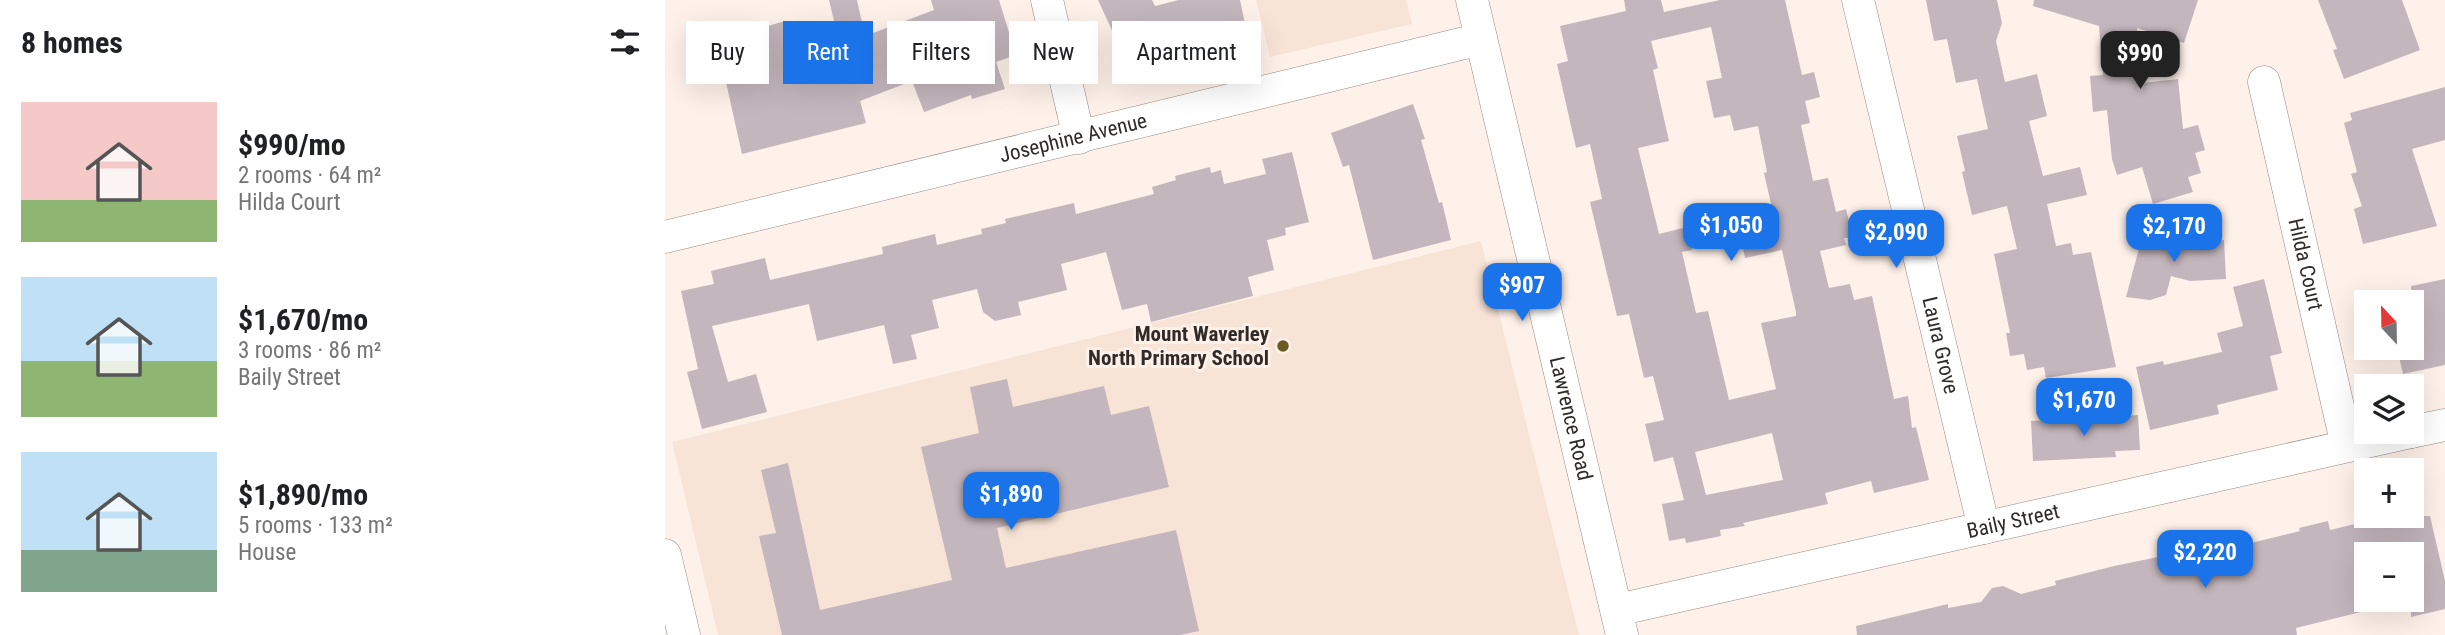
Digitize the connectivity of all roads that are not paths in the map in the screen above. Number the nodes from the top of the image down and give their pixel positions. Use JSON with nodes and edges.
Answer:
{"nodes":[{"id":1,"x":1047,"y":0,"type":"edge"},
{"id":2,"x":1472,"y":0,"type":"edge"},
{"id":3,"x":1858,"y":0,"type":"edge"},
{"id":4,"x":1481,"y":39,"type":"junction"},
{"id":5,"x":2264,"y":82,"type":"dead end"},
{"id":6,"x":1079,"y":138,"type":"junction"},
{"id":7,"x":665,"y":237,"type":"edge"},
{"id":8,"x":2445,"y":425,"type":"edge"},
{"id":9,"x":2424,"y":429,"type":"edge"},
{"id":10,"x":2356,"y":444,"type":"edge"},
{"id":11,"x":2347,"y":446,"type":"junction"},
{"id":12,"x":1984,"y":528,"type":"junction"},
{"id":13,"x":665,"y":555,"type":"edge"},
{"id":14,"x":1620,"y":623,"type":"edge"},
{"id":15,"x":684,"y":635,"type":"edge"}],
"edges":[{"from":1,"to":6,"type":"street"},
{"from":2,"to":4,"type":"street","name":"Lawrence Road"},
{"from":3,"to":12,"type":"street","name":"Laura Grove"},
{"from":4,"to":6,"type":"street","name":"Josephine Avenue"},
{"from":4,"to":14,"type":"street","name":"Lawrence Road"},
{"from":5,"to":11,"type":"street","name":"Hilda Court"},
{"from":6,"to":7,"type":"street","name":"Josephine Avenue"},
{"from":8,"to":9,"type":"street","name":"Baily Street"},
{"from":10,"to":11,"type":"street","name":"Baily Street"},
{"from":11,"to":12,"type":"street","name":"Baily Street"},
{"from":12,"to":14,"type":"street","name":"Baily Street"},
{"from":13,"to":15,"type":"street"}]}
